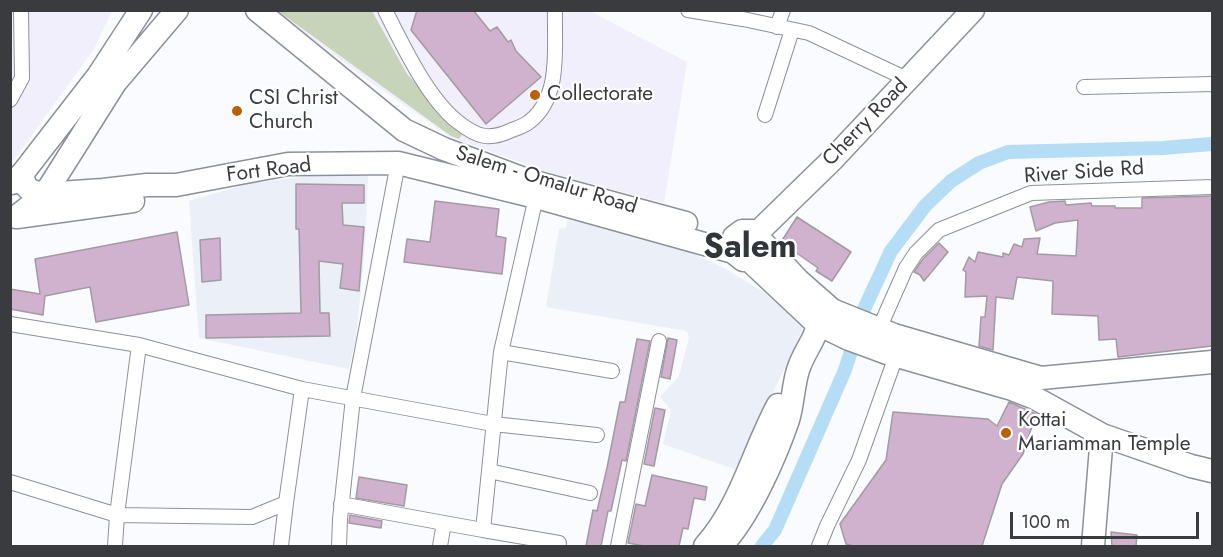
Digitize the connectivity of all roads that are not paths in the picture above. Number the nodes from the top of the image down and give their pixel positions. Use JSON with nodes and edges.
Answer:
{"nodes":[{"id":1,"x":141,"y":10,"type":"edge"},
{"id":2,"x":157,"y":10,"type":"edge"},
{"id":3,"x":177,"y":10,"type":"edge"},
{"id":4,"x":257,"y":10,"type":"edge"},
{"id":5,"x":385,"y":10,"type":"edge"},
{"id":6,"x":555,"y":10,"type":"edge"},
{"id":7,"x":687,"y":10,"type":"edge"},
{"id":8,"x":783,"y":10,"type":"edge"},
{"id":9,"x":973,"y":10,"type":"edge"},
{"id":10,"x":18,"y":12,"type":"edge"},
{"id":11,"x":726,"y":14,"type":"edge"},
{"id":12,"x":777,"y":27,"type":"junction"},
{"id":13,"x":792,"y":30,"type":"junction"},
{"id":14,"x":98,"y":76,"type":"junction"},
{"id":15,"x":909,"y":80,"type":"junction"},
{"id":16,"x":1212,"y":84,"type":"edge"},
{"id":17,"x":1084,"y":87,"type":"dead end"},
{"id":18,"x":10,"y":100,"type":"edge"},
{"id":19,"x":765,"y":115,"type":"dead end"},
{"id":20,"x":398,"y":163,"type":"junction"},
{"id":21,"x":16,"y":179,"type":"edge"},
{"id":22,"x":176,"y":185,"type":"junction"},
{"id":23,"x":1212,"y":187,"type":"edge"},
{"id":24,"x":45,"y":194,"type":"junction"},
{"id":25,"x":536,"y":197,"type":"junction"},
{"id":26,"x":13,"y":219,"type":"edge"},
{"id":27,"x":747,"y":245,"type":"junction"},
{"id":28,"x":824,"y":312,"type":"junction"},
{"id":29,"x":10,"y":324,"type":"edge"},
{"id":30,"x":659,"y":341,"type":"dead end"},
{"id":31,"x":889,"y":343,"type":"junction"},
{"id":32,"x":139,"y":345,"type":"junction"},
{"id":33,"x":501,"y":352,"type":"junction"},
{"id":34,"x":1212,"y":362,"type":"edge"},
{"id":35,"x":612,"y":371,"type":"dead end"},
{"id":36,"x":302,"y":388,"type":"junction"},
{"id":37,"x":1038,"y":388,"type":"junction"},
{"id":38,"x":353,"y":398,"type":"junction"},
{"id":39,"x":781,"y":416,"type":"junction"},
{"id":40,"x":493,"y":424,"type":"junction"},
{"id":41,"x":597,"y":435,"type":"dead end"},
{"id":42,"x":1102,"y":435,"type":"junction"},
{"id":43,"x":489,"y":471,"type":"junction"},
{"id":44,"x":1212,"y":471,"type":"edge"},
{"id":45,"x":10,"y":482,"type":"edge"},
{"id":46,"x":590,"y":493,"type":"dead end"},
{"id":47,"x":286,"y":503,"type":"junction"},
{"id":48,"x":341,"y":504,"type":"junction"},
{"id":49,"x":117,"y":515,"type":"junction"},
{"id":50,"x":444,"y":523,"type":"junction"},
{"id":51,"x":483,"y":530,"type":"junction"},
{"id":52,"x":115,"y":546,"type":"edge"},
{"id":53,"x":281,"y":546,"type":"edge"},
{"id":54,"x":339,"y":546,"type":"edge"},
{"id":55,"x":440,"y":546,"type":"edge"},
{"id":56,"x":558,"y":546,"type":"edge"},
{"id":57,"x":618,"y":546,"type":"edge"},
{"id":58,"x":705,"y":546,"type":"edge"},
{"id":59,"x":721,"y":546,"type":"edge"},
{"id":60,"x":819,"y":546,"type":"edge"},
{"id":61,"x":1093,"y":546,"type":"edge"}],
"edges":[{"from":1,"to":14,"type":"main road"},
{"from":2,"to":14,"type":"main road"},
{"from":3,"to":24,"type":"main road"},
{"from":4,"to":27,"type":"main road","name":"Salem - Omalur Road"},
{"from":5,"to":6,"type":"street"},
{"from":7,"to":11,"type":"street"},
{"from":8,"to":12,"type":"street"},
{"from":9,"to":15,"type":"main road","name":"Cherry Road"},
{"from":10,"to":18,"type":"street"},
{"from":11,"to":12,"type":"street"},
{"from":12,"to":13,"type":"street"},
{"from":13,"to":15,"type":"street"},
{"from":13,"to":19,"type":"street"},
{"from":14,"to":21,"type":"main road"},
{"from":15,"to":27,"type":"main road","name":"Cherry Road"},
{"from":16,"to":17,"type":"street"},
{"from":20,"to":22,"type":"main road","name":"Fort Road"},
{"from":20,"to":25,"type":"main road","name":"Salem - Omalur Road"},
{"from":20,"to":38,"type":"street"},
{"from":21,"to":24,"type":"main road"},
{"from":22,"to":24,"type":"main road","name":"Fort Road"},
{"from":22,"to":26,"type":"main road","name":"Fort Road"},
{"from":23,"to":31,"type":"street","name":"River Side Rd"},
{"from":24,"to":26,"type":"main road"},
{"from":25,"to":27,"type":"main road","name":"Salem - Omalur Road"},
{"from":25,"to":33,"type":"street"},
{"from":27,"to":28,"type":"main road","name":"Salem - Omalur Road"},
{"from":28,"to":31,"type":"main road"},
{"from":28,"to":39,"type":"main road"},
{"from":29,"to":32,"type":"street"},
{"from":30,"to":57,"type":"street"},
{"from":31,"to":37,"type":"main road"},
{"from":31,"to":60,"type":"street","name":"River Side Rd"},
{"from":32,"to":36,"type":"street"},
{"from":32,"to":49,"type":"street"},
{"from":33,"to":35,"type":"street"},
{"from":33,"to":40,"type":"street"},
{"from":34,"to":37,"type":"main road"},
{"from":36,"to":38,"type":"street"},
{"from":36,"to":47,"type":"street"},
{"from":37,"to":42,"type":"main road"},
{"from":38,"to":40,"type":"street"},
{"from":38,"to":48,"type":"street"},
{"from":39,"to":58,"type":"main road"},
{"from":39,"to":59,"type":"main road"},
{"from":40,"to":41,"type":"street"},
{"from":40,"to":43,"type":"street"},
{"from":42,"to":44,"type":"main road"},
{"from":42,"to":61,"type":"main road"},
{"from":43,"to":46,"type":"street"},
{"from":43,"to":51,"type":"street"},
{"from":45,"to":49,"type":"street"},
{"from":47,"to":49,"type":"street"},
{"from":47,"to":53,"type":"street"},
{"from":48,"to":50,"type":"street"},
{"from":48,"to":54,"type":"street"},
{"from":49,"to":52,"type":"street"},
{"from":50,"to":51,"type":"street"},
{"from":50,"to":55,"type":"street"},
{"from":51,"to":56,"type":"street"}]}
